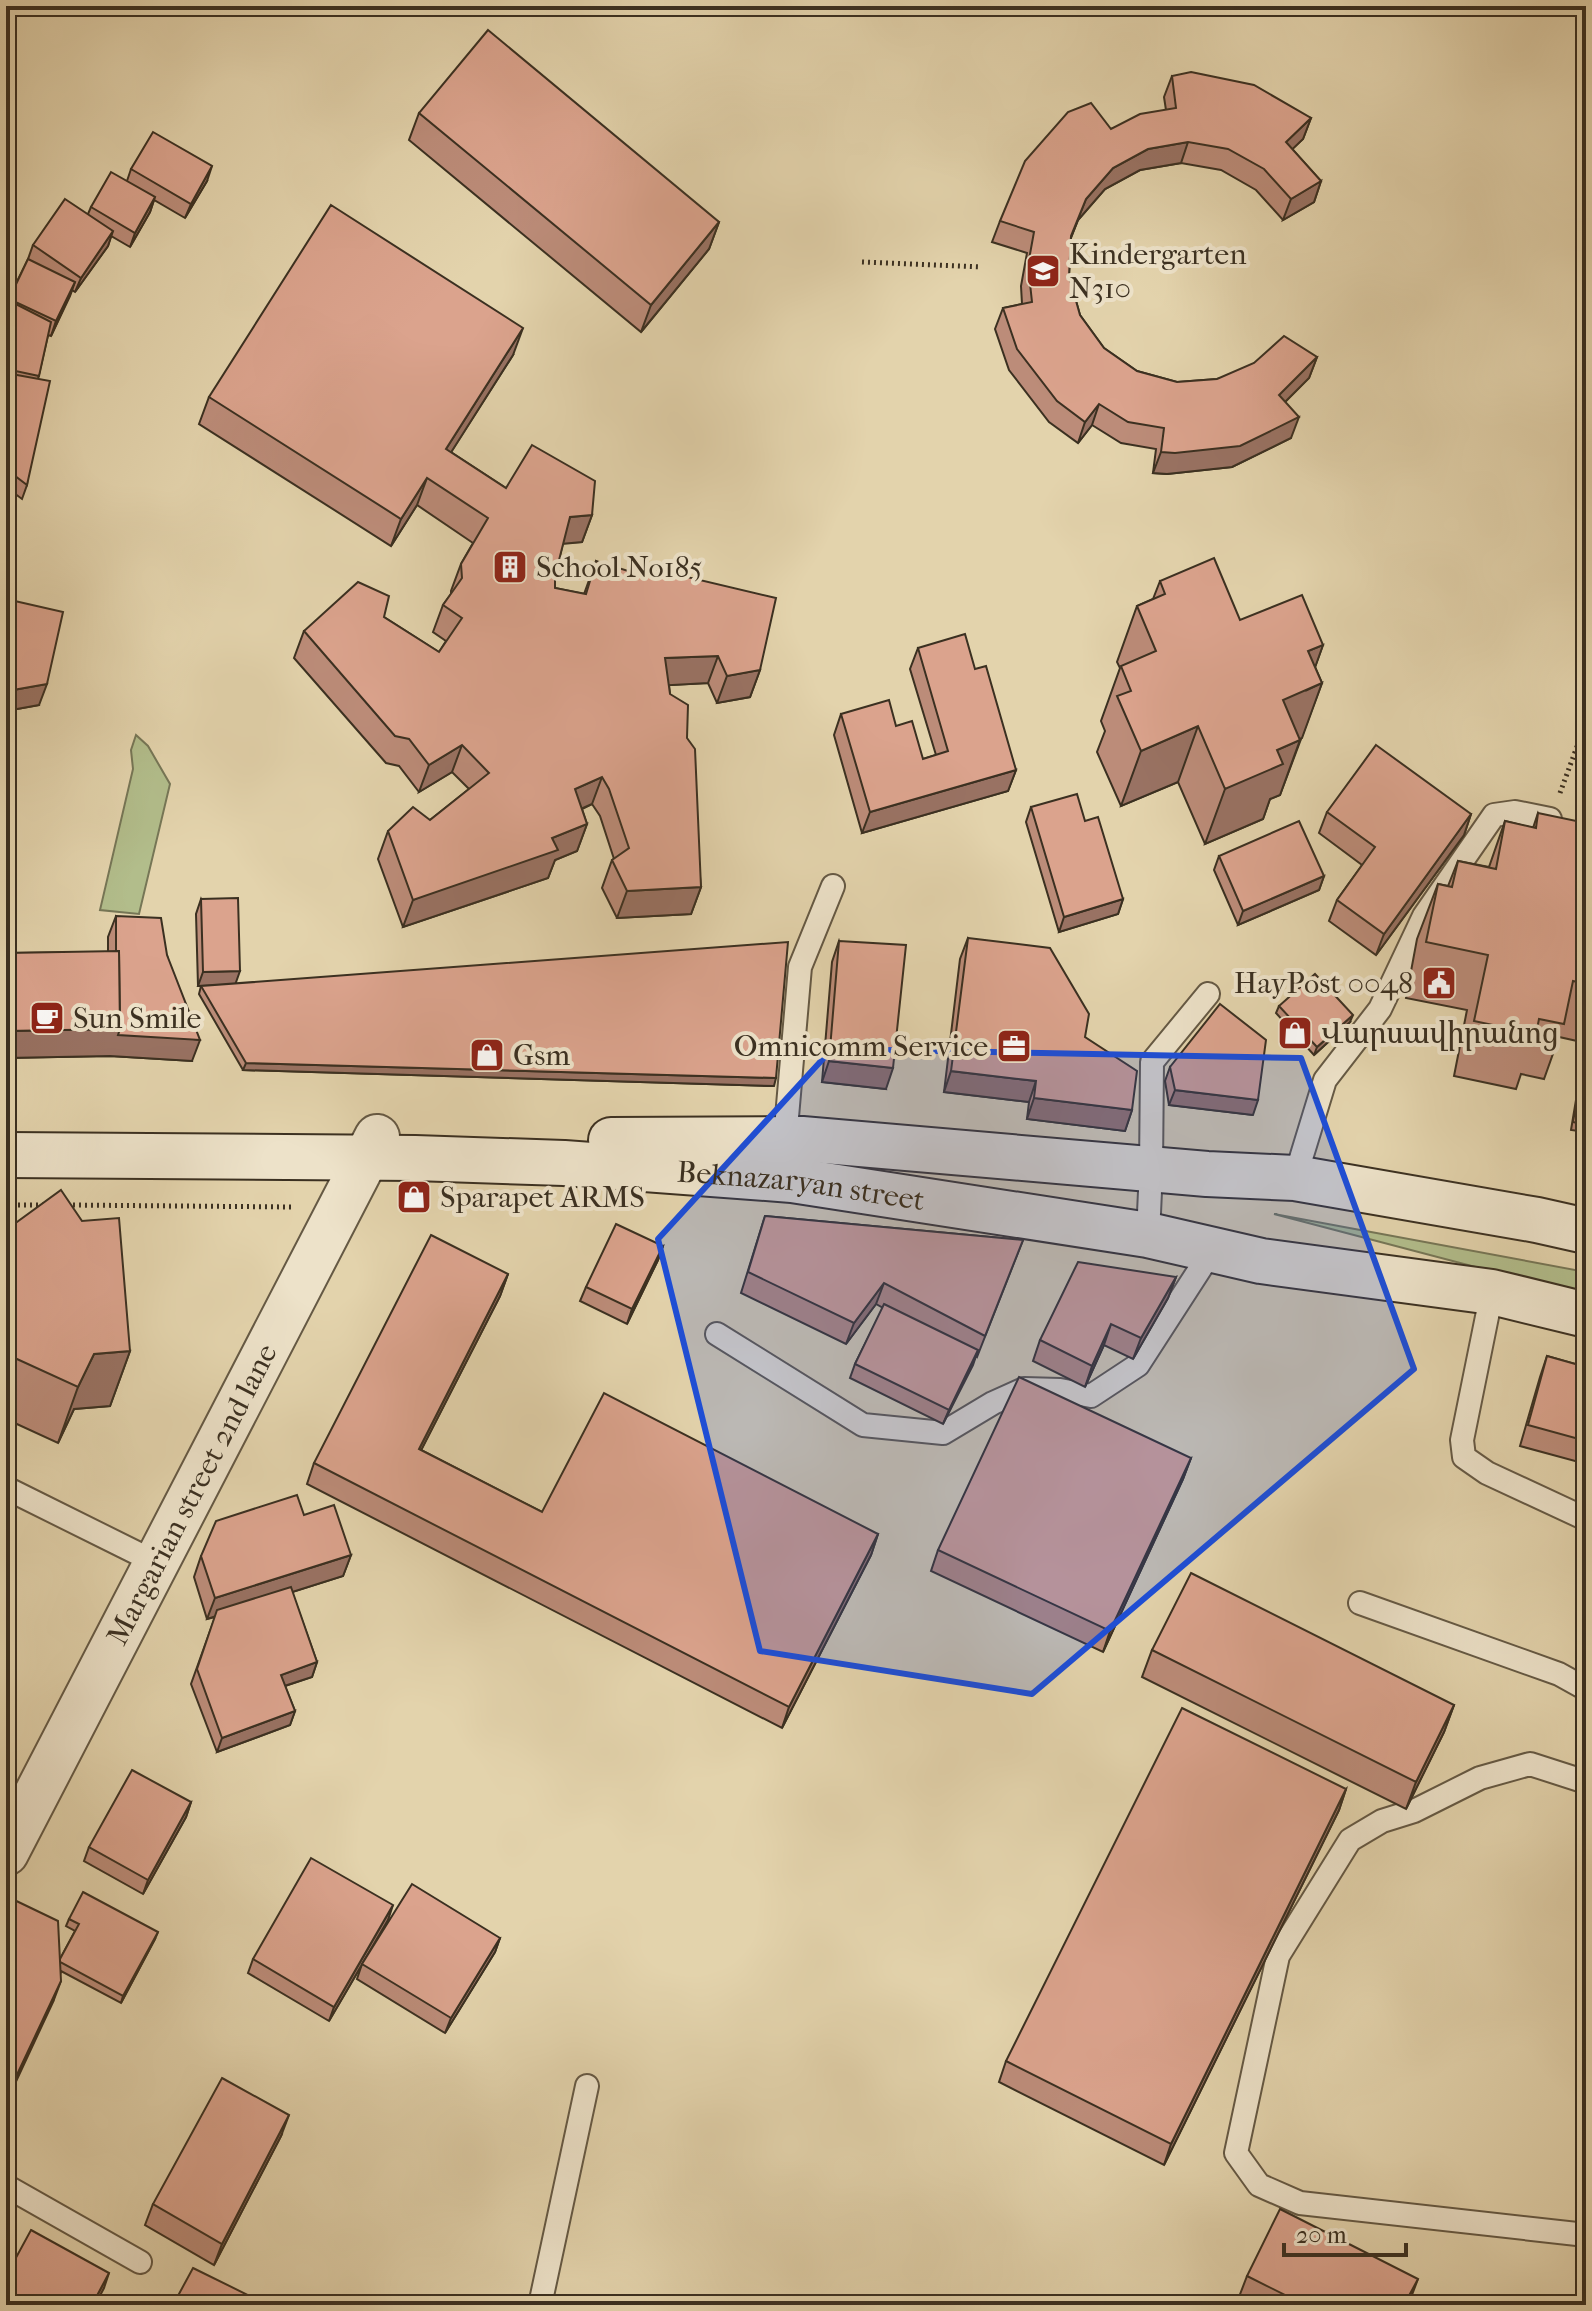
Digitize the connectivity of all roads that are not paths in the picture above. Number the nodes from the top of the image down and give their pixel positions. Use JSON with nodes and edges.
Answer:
{"nodes":[{"id":1,"x":1550,"y":819,"type":"edge"},
{"id":2,"x":833,"y":886,"type":"dead end"},
{"id":3,"x":1208,"y":994,"type":"dead end"},
{"id":4,"x":6,"y":1139,"type":"edge"},
{"id":5,"x":785,"y":1140,"type":"junction"},
{"id":6,"x":372,"y":1148,"type":"junction"},
{"id":7,"x":6,"y":1155,"type":"edge"},
{"id":8,"x":1151,"y":1169,"type":"junction"},
{"id":9,"x":1295,"y":1178,"type":"junction"},
{"id":10,"x":1586,"y":1231,"type":"edge"},
{"id":11,"x":1148,"y":1235,"type":"junction"},
{"id":12,"x":1211,"y":1252,"type":"junction"},
{"id":13,"x":1492,"y":1292,"type":"junction"},
{"id":14,"x":1586,"y":1315,"type":"edge"},
{"id":15,"x":717,"y":1334,"type":"dead end"},
{"id":16,"x":6,"y":1488,"type":"edge"},
{"id":17,"x":1586,"y":1519,"type":"edge"},
{"id":18,"x":157,"y":1563,"type":"junction"},
{"id":19,"x":1360,"y":1603,"type":"dead end"},
{"id":20,"x":1586,"y":1689,"type":"edge"},
{"id":21,"x":1586,"y":1782,"type":"edge"},
{"id":22,"x":6,"y":1853,"type":"edge"},
{"id":23,"x":587,"y":2086,"type":"dead end"},
{"id":24,"x":6,"y":2186,"type":"edge"},
{"id":25,"x":1586,"y":2235,"type":"edge"},
{"id":26,"x":140,"y":2262,"type":"dead end"},
{"id":27,"x":540,"y":2305,"type":"edge"}],
"edges":[{"from":1,"to":9,"type":"lane"},
{"from":2,"to":5,"type":"lane"},
{"from":3,"to":8,"type":"lane"},
{"from":4,"to":6,"type":"street","name":"Beknazaryan street"},
{"from":5,"to":6,"type":"street","name":"Beknazaryan street"},
{"from":5,"to":8,"type":"street","name":"Beknazaryan street"},
{"from":6,"to":7,"type":"street","name":"Beknazaryan street"},
{"from":6,"to":11,"type":"street","name":"Beknazaryan street"},
{"from":6,"to":18,"type":"street","name":"Margarian street 2nd lane"},
{"from":8,"to":9,"type":"street","name":"Beknazaryan street"},
{"from":8,"to":11,"type":"lane"},
{"from":9,"to":10,"type":"street","name":"Beknazaryan street"},
{"from":11,"to":12,"type":"street","name":"Beknazaryan street"},
{"from":12,"to":13,"type":"street","name":"Beknazaryan street"},
{"from":12,"to":15,"type":"lane"},
{"from":13,"to":14,"type":"street","name":"Beknazaryan street"},
{"from":13,"to":17,"type":"lane"},
{"from":16,"to":18,"type":"lane"},
{"from":18,"to":22,"type":"street","name":"Margarian street 2nd lane"},
{"from":19,"to":20,"type":"lane"},
{"from":21,"to":25,"type":"lane"},
{"from":23,"to":27,"type":"lane"},
{"from":24,"to":26,"type":"lane"}]}
